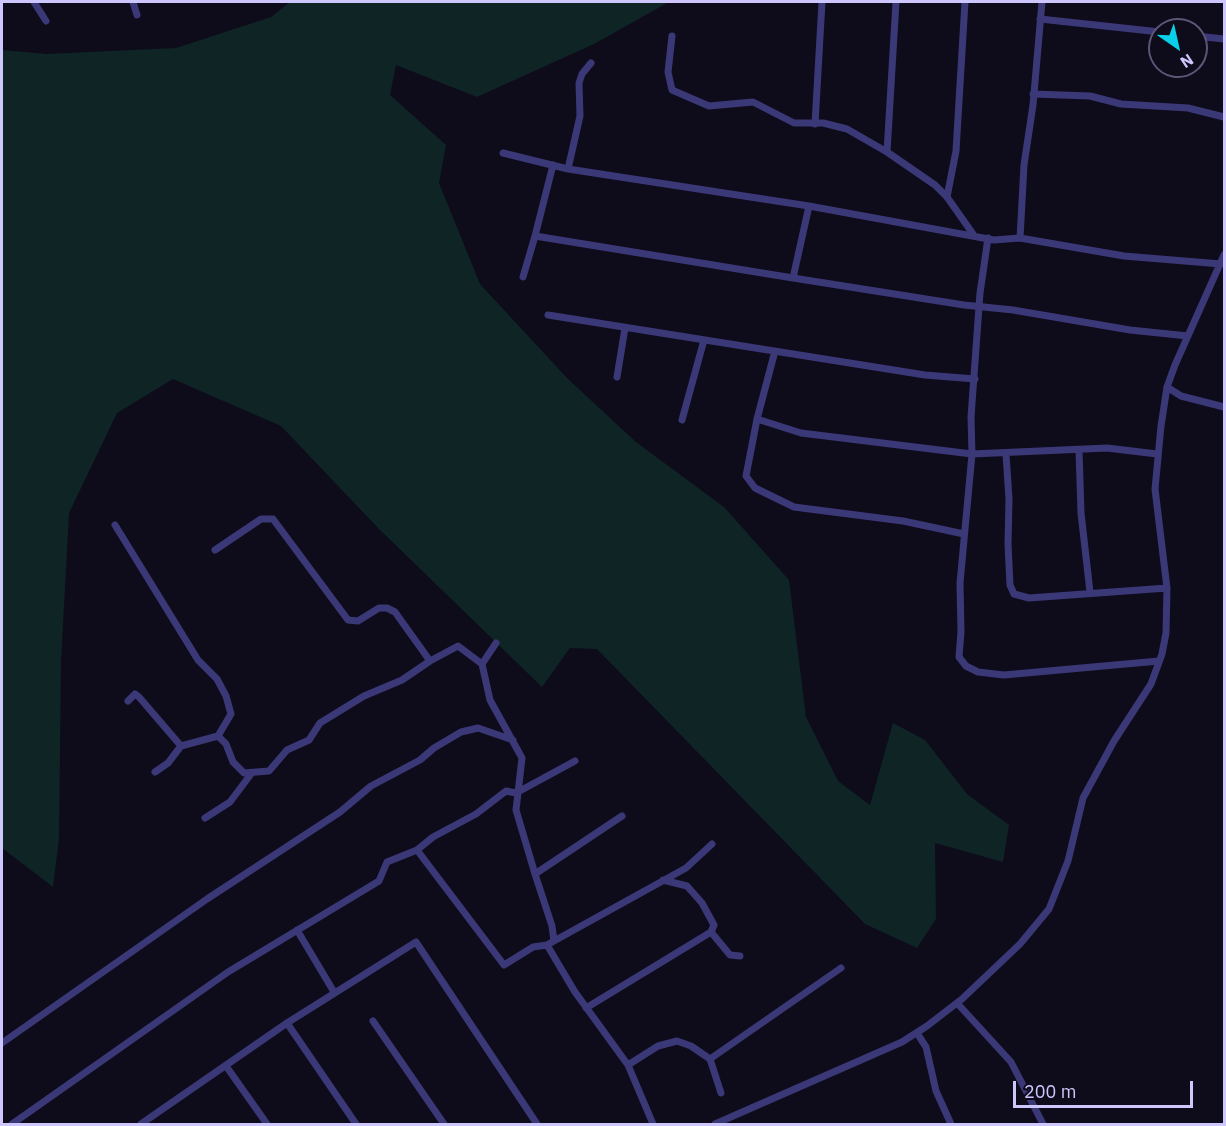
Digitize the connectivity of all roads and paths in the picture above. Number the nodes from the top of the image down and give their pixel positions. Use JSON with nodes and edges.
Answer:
{"nodes":[{"id":1,"x":34,"y":2,"type":"edge"},
{"id":2,"x":133,"y":2,"type":"edge"},
{"id":3,"x":822,"y":2,"type":"edge"},
{"id":4,"x":896,"y":2,"type":"edge"},
{"id":5,"x":965,"y":2,"type":"edge"},
{"id":6,"x":1042,"y":2,"type":"edge"},
{"id":7,"x":137,"y":15,"type":"dead end"},
{"id":8,"x":1040,"y":19,"type":"junction"},
{"id":9,"x":46,"y":21,"type":"dead end"},
{"id":10,"x":1148,"y":31,"type":"edge"},
{"id":11,"x":672,"y":36,"type":"dead end"},
{"id":12,"x":1208,"y":37,"type":"edge"},
{"id":13,"x":1224,"y":39,"type":"edge"},
{"id":14,"x":591,"y":63,"type":"dead end"},
{"id":15,"x":1033,"y":94,"type":"junction"},
{"id":16,"x":1224,"y":117,"type":"edge"},
{"id":17,"x":815,"y":124,"type":"junction"},
{"id":18,"x":887,"y":152,"type":"junction"},
{"id":19,"x":503,"y":153,"type":"dead end"},
{"id":20,"x":553,"y":165,"type":"junction"},
{"id":21,"x":568,"y":169,"type":"junction"},
{"id":22,"x":947,"y":197,"type":"junction"},
{"id":23,"x":809,"y":206,"type":"junction"},
{"id":24,"x":973,"y":234,"type":"junction"},
{"id":25,"x":535,"y":236,"type":"junction"},
{"id":26,"x":988,"y":238,"type":"junction"},
{"id":27,"x":1020,"y":238,"type":"junction"},
{"id":28,"x":1224,"y":255,"type":"edge"},
{"id":29,"x":1221,"y":264,"type":"junction"},
{"id":30,"x":523,"y":277,"type":"dead end"},
{"id":31,"x":793,"y":278,"type":"junction"},
{"id":32,"x":979,"y":305,"type":"junction"},
{"id":33,"x":548,"y":315,"type":"dead end"},
{"id":34,"x":625,"y":328,"type":"junction"},
{"id":35,"x":1188,"y":336,"type":"junction"},
{"id":36,"x":704,"y":340,"type":"junction"},
{"id":37,"x":776,"y":351,"type":"junction"},
{"id":38,"x":616,"y":377,"type":"dead end"},
{"id":39,"x":975,"y":379,"type":"junction"},
{"id":40,"x":1167,"y":387,"type":"junction"},
{"id":41,"x":1224,"y":407,"type":"edge"},
{"id":42,"x":757,"y":419,"type":"junction"},
{"id":43,"x":682,"y":420,"type":"dead end"},
{"id":44,"x":1079,"y":450,"type":"junction"},
{"id":45,"x":1006,"y":453,"type":"junction"},
{"id":46,"x":972,"y":454,"type":"junction"},
{"id":47,"x":1157,"y":454,"type":"junction"},
{"id":48,"x":115,"y":525,"type":"dead end"},
{"id":49,"x":964,"y":534,"type":"junction"},
{"id":50,"x":215,"y":550,"type":"dead end"},
{"id":51,"x":1167,"y":588,"type":"junction"},
{"id":52,"x":1090,"y":592,"type":"junction"},
{"id":53,"x":496,"y":643,"type":"dead end"},
{"id":54,"x":430,"y":661,"type":"junction"},
{"id":55,"x":1160,"y":661,"type":"junction"},
{"id":56,"x":482,"y":664,"type":"junction"},
{"id":57,"x":128,"y":701,"type":"dead end"},
{"id":58,"x":218,"y":736,"type":"junction"},
{"id":59,"x":513,"y":740,"type":"junction"},
{"id":60,"x":181,"y":746,"type":"junction"},
{"id":61,"x":575,"y":761,"type":"dead end"},
{"id":62,"x":155,"y":772,"type":"dead end"},
{"id":63,"x":251,"y":774,"type":"junction"},
{"id":64,"x":516,"y":793,"type":"junction"},
{"id":65,"x":622,"y":816,"type":"dead end"},
{"id":66,"x":206,"y":818,"type":"dead end"},
{"id":67,"x":712,"y":844,"type":"dead end"},
{"id":68,"x":417,"y":850,"type":"junction"},
{"id":69,"x":535,"y":874,"type":"junction"},
{"id":70,"x":663,"y":880,"type":"junction"},
{"id":71,"x":297,"y":930,"type":"junction"},
{"id":72,"x":711,"y":932,"type":"junction"},
{"id":73,"x":554,"y":940,"type":"junction"},
{"id":74,"x":547,"y":945,"type":"junction"},
{"id":75,"x":740,"y":956,"type":"dead end"},
{"id":76,"x":841,"y":968,"type":"dead end"},
{"id":77,"x":334,"y":992,"type":"junction"},
{"id":78,"x":957,"y":1003,"type":"junction"},
{"id":79,"x":586,"y":1008,"type":"junction"},
{"id":80,"x":373,"y":1021,"type":"dead end"},
{"id":81,"x":287,"y":1023,"type":"junction"},
{"id":82,"x":917,"y":1033,"type":"junction"},
{"id":83,"x":2,"y":1043,"type":"edge"},
{"id":84,"x":710,"y":1059,"type":"junction"},
{"id":85,"x":627,"y":1065,"type":"junction"},
{"id":86,"x":226,"y":1066,"type":"junction"},
{"id":87,"x":721,"y":1093,"type":"dead end"},
{"id":88,"x":951,"y":1124,"type":"edge"},
{"id":89,"x":12,"y":1125,"type":"edge"},
{"id":90,"x":141,"y":1125,"type":"edge"},
{"id":91,"x":267,"y":1125,"type":"edge"},
{"id":92,"x":356,"y":1125,"type":"edge"},
{"id":93,"x":444,"y":1125,"type":"edge"},
{"id":94,"x":537,"y":1125,"type":"edge"},
{"id":95,"x":652,"y":1125,"type":"edge"},
{"id":96,"x":715,"y":1125,"type":"edge"},
{"id":97,"x":1043,"y":1125,"type":"edge"}],
"edges":[{"from":1,"to":9,"type":"street"},
{"from":2,"to":7,"type":"street"},
{"from":3,"to":17,"type":"street"},
{"from":4,"to":18,"type":"street"},
{"from":5,"to":22,"type":"street"},
{"from":6,"to":8,"type":"street"},
{"from":8,"to":10,"type":"street"},
{"from":8,"to":15,"type":"street"},
{"from":11,"to":17,"type":"street"},
{"from":12,"to":13,"type":"street"},
{"from":14,"to":21,"type":"street"},
{"from":15,"to":16,"type":"street"},
{"from":15,"to":27,"type":"street"},
{"from":17,"to":18,"type":"street"},
{"from":18,"to":22,"type":"street"},
{"from":19,"to":20,"type":"street"},
{"from":20,"to":21,"type":"street"},
{"from":20,"to":25,"type":"street"},
{"from":21,"to":23,"type":"street"},
{"from":22,"to":24,"type":"street"},
{"from":23,"to":24,"type":"street"},
{"from":23,"to":31,"type":"street"},
{"from":24,"to":26,"type":"street"},
{"from":25,"to":30,"type":"street"},
{"from":25,"to":31,"type":"street"},
{"from":26,"to":27,"type":"street"},
{"from":26,"to":32,"type":"street"},
{"from":27,"to":29,"type":"street"},
{"from":28,"to":29,"type":"street"},
{"from":29,"to":35,"type":"street"},
{"from":31,"to":32,"type":"street"},
{"from":32,"to":35,"type":"street"},
{"from":32,"to":39,"type":"street"},
{"from":33,"to":34,"type":"street"},
{"from":34,"to":36,"type":"street"},
{"from":34,"to":38,"type":"street"},
{"from":35,"to":40,"type":"street"},
{"from":36,"to":37,"type":"street"},
{"from":36,"to":43,"type":"street"},
{"from":37,"to":39,"type":"street"},
{"from":37,"to":42,"type":"street"},
{"from":39,"to":46,"type":"street"},
{"from":40,"to":41,"type":"street"},
{"from":40,"to":47,"type":"street"},
{"from":42,"to":46,"type":"street"},
{"from":42,"to":49,"type":"street"},
{"from":44,"to":45,"type":"street"},
{"from":44,"to":47,"type":"street"},
{"from":44,"to":52,"type":"street"},
{"from":45,"to":46,"type":"street"},
{"from":45,"to":52,"type":"street"},
{"from":46,"to":49,"type":"street"},
{"from":47,"to":51,"type":"street"},
{"from":48,"to":58,"type":"street"},
{"from":49,"to":55,"type":"street"},
{"from":50,"to":54,"type":"street"},
{"from":51,"to":52,"type":"street"},
{"from":51,"to":55,"type":"street"},
{"from":53,"to":56,"type":"street"},
{"from":54,"to":56,"type":"street"},
{"from":54,"to":63,"type":"street"},
{"from":55,"to":78,"type":"street"},
{"from":56,"to":59,"type":"street"},
{"from":57,"to":60,"type":"street"},
{"from":58,"to":60,"type":"street"},
{"from":58,"to":63,"type":"street"},
{"from":59,"to":64,"type":"street"},
{"from":59,"to":83,"type":"street"},
{"from":60,"to":62,"type":"street"},
{"from":61,"to":64,"type":"street"},
{"from":63,"to":66,"type":"street"},
{"from":64,"to":68,"type":"street"},
{"from":64,"to":69,"type":"street"},
{"from":65,"to":69,"type":"street"},
{"from":67,"to":70,"type":"street"},
{"from":68,"to":71,"type":"street"},
{"from":68,"to":74,"type":"street"},
{"from":69,"to":73,"type":"street"},
{"from":70,"to":72,"type":"street"},
{"from":70,"to":73,"type":"street"},
{"from":71,"to":77,"type":"street"},
{"from":71,"to":89,"type":"street"},
{"from":72,"to":75,"type":"street"},
{"from":72,"to":79,"type":"street"},
{"from":73,"to":74,"type":"street"},
{"from":74,"to":79,"type":"street"},
{"from":76,"to":84,"type":"street"},
{"from":77,"to":81,"type":"street"},
{"from":77,"to":94,"type":"street"},
{"from":78,"to":82,"type":"street"},
{"from":78,"to":97,"type":"street"},
{"from":79,"to":85,"type":"street"},
{"from":80,"to":93,"type":"street"},
{"from":81,"to":86,"type":"street"},
{"from":81,"to":92,"type":"street"},
{"from":82,"to":88,"type":"street"},
{"from":82,"to":96,"type":"street"},
{"from":84,"to":85,"type":"street"},
{"from":84,"to":87,"type":"street"},
{"from":85,"to":95,"type":"street"},
{"from":86,"to":90,"type":"street"},
{"from":86,"to":91,"type":"street"}]}
